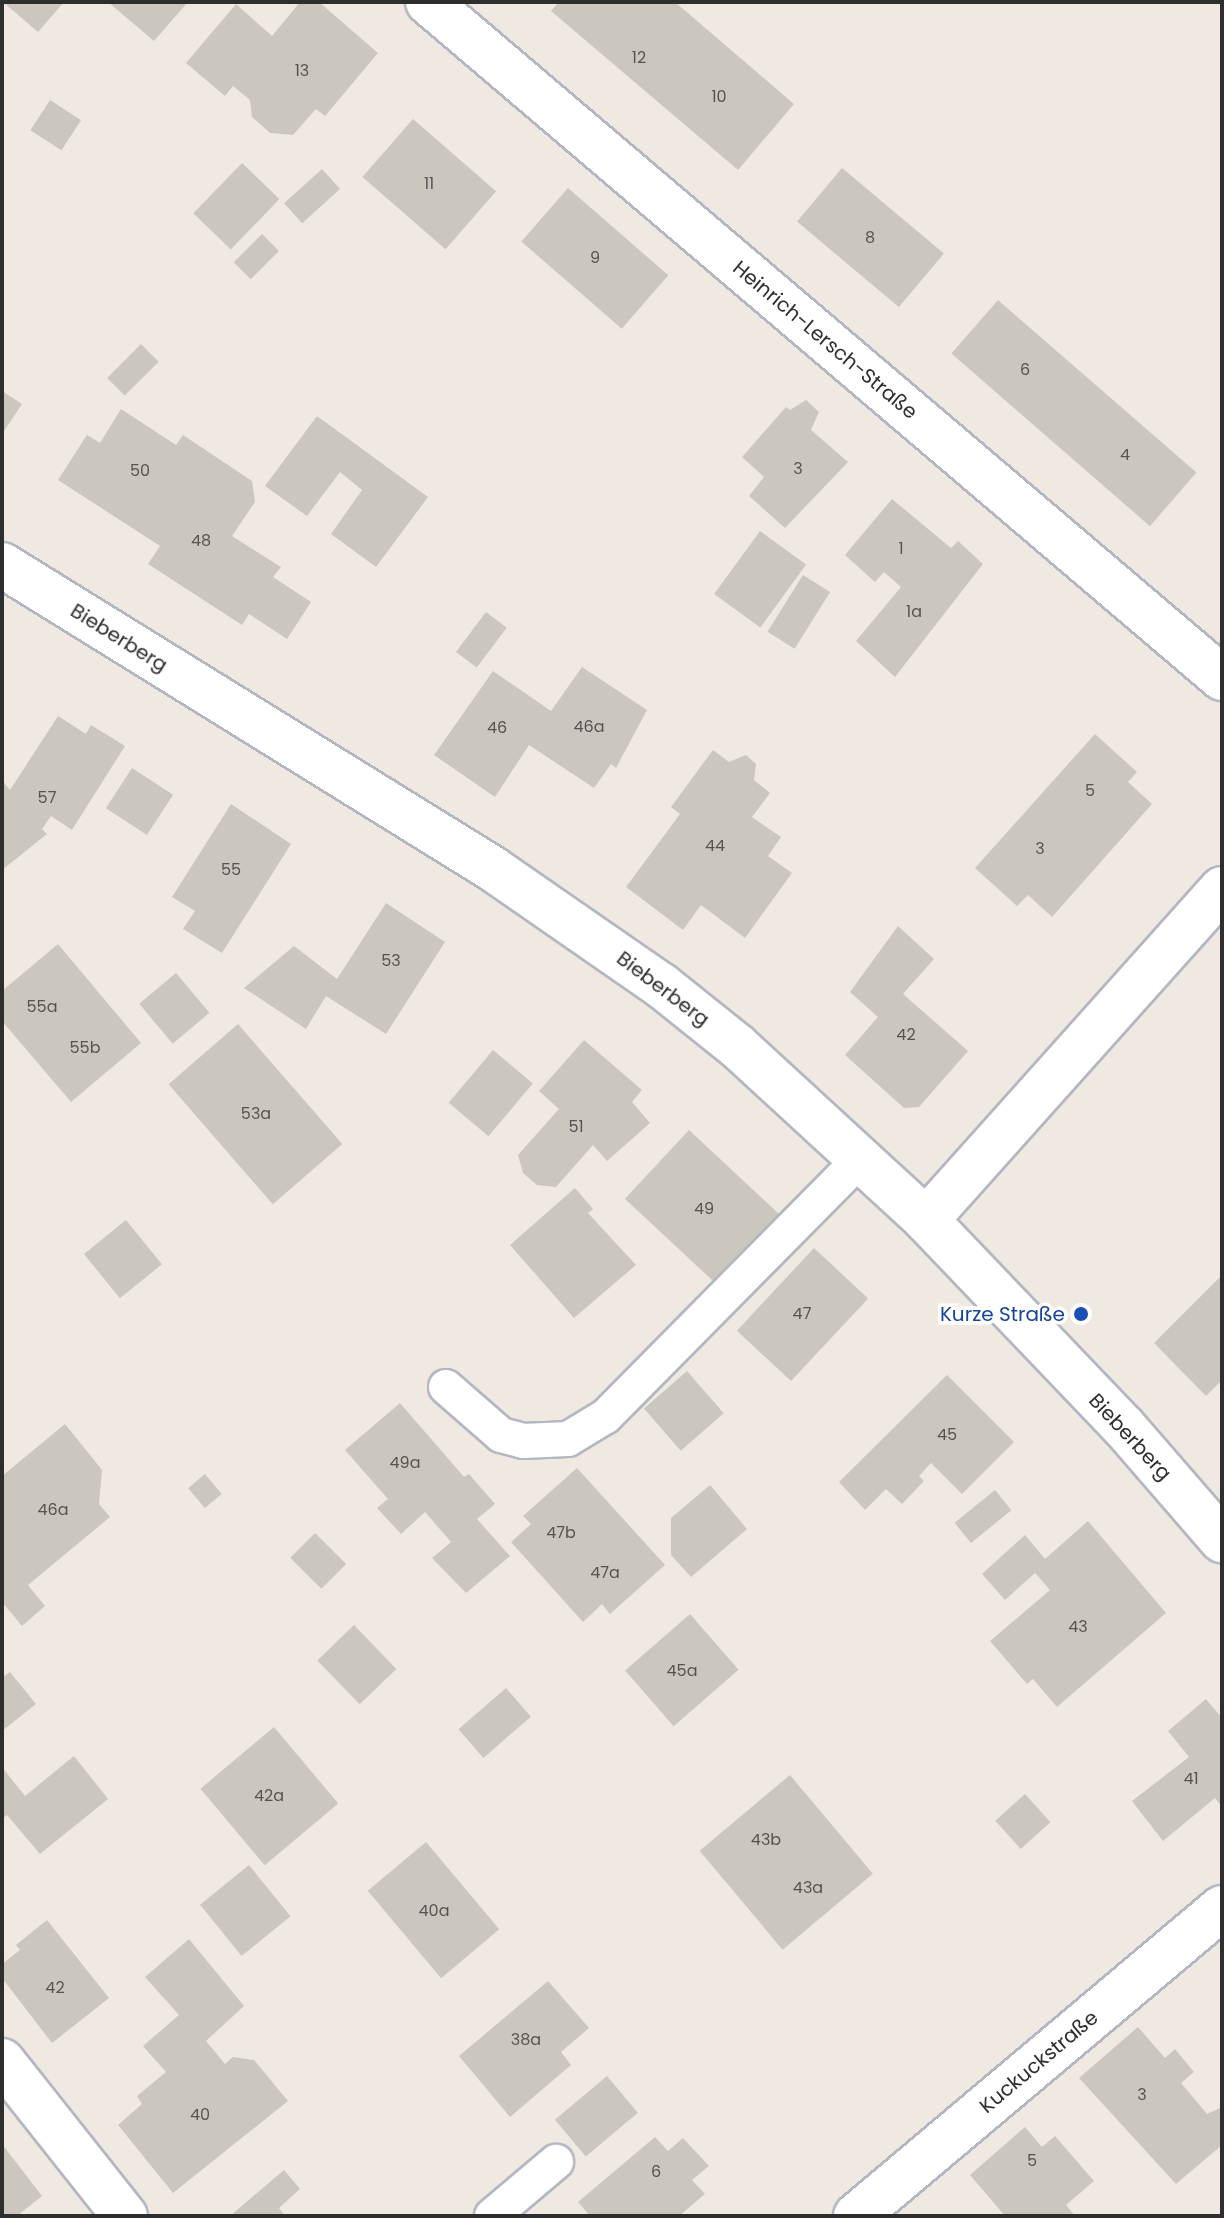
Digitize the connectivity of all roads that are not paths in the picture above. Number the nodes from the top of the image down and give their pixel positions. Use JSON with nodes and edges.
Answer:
{"nodes":[{"id":1,"x":428,"y":2,"type":"edge"},
{"id":2,"x":2,"y":565,"type":"edge"},
{"id":3,"x":1222,"y":678,"type":"edge"},
{"id":4,"x":1222,"y":889,"type":"edge"},
{"id":5,"x":860,"y":1159,"type":"junction"},
{"id":6,"x":926,"y":1220,"type":"junction"},
{"id":7,"x":446,"y":1387,"type":"dead end"},
{"id":8,"x":1222,"y":1540,"type":"edge"},
{"id":9,"x":1222,"y":1908,"type":"edge"},
{"id":10,"x":2,"y":2061,"type":"edge"},
{"id":11,"x":556,"y":2162,"type":"dead end"},
{"id":12,"x":125,"y":2216,"type":"edge"},
{"id":13,"x":492,"y":2216,"type":"edge"},
{"id":14,"x":856,"y":2216,"type":"edge"}],
"edges":[{"from":1,"to":3,"type":"street","name":"Heinrich-Lersch-Straße"},
{"from":2,"to":5,"type":"street","name":"Bieberberg"},
{"from":4,"to":6,"type":"street"},
{"from":5,"to":6,"type":"street","name":"Bieberberg"},
{"from":5,"to":7,"type":"lane"},
{"from":6,"to":8,"type":"street","name":"Bieberberg"},
{"from":9,"to":14,"type":"street","name":"Kuckuckstraße"},
{"from":10,"to":12,"type":"street"},
{"from":11,"to":13,"type":"lane"}]}
